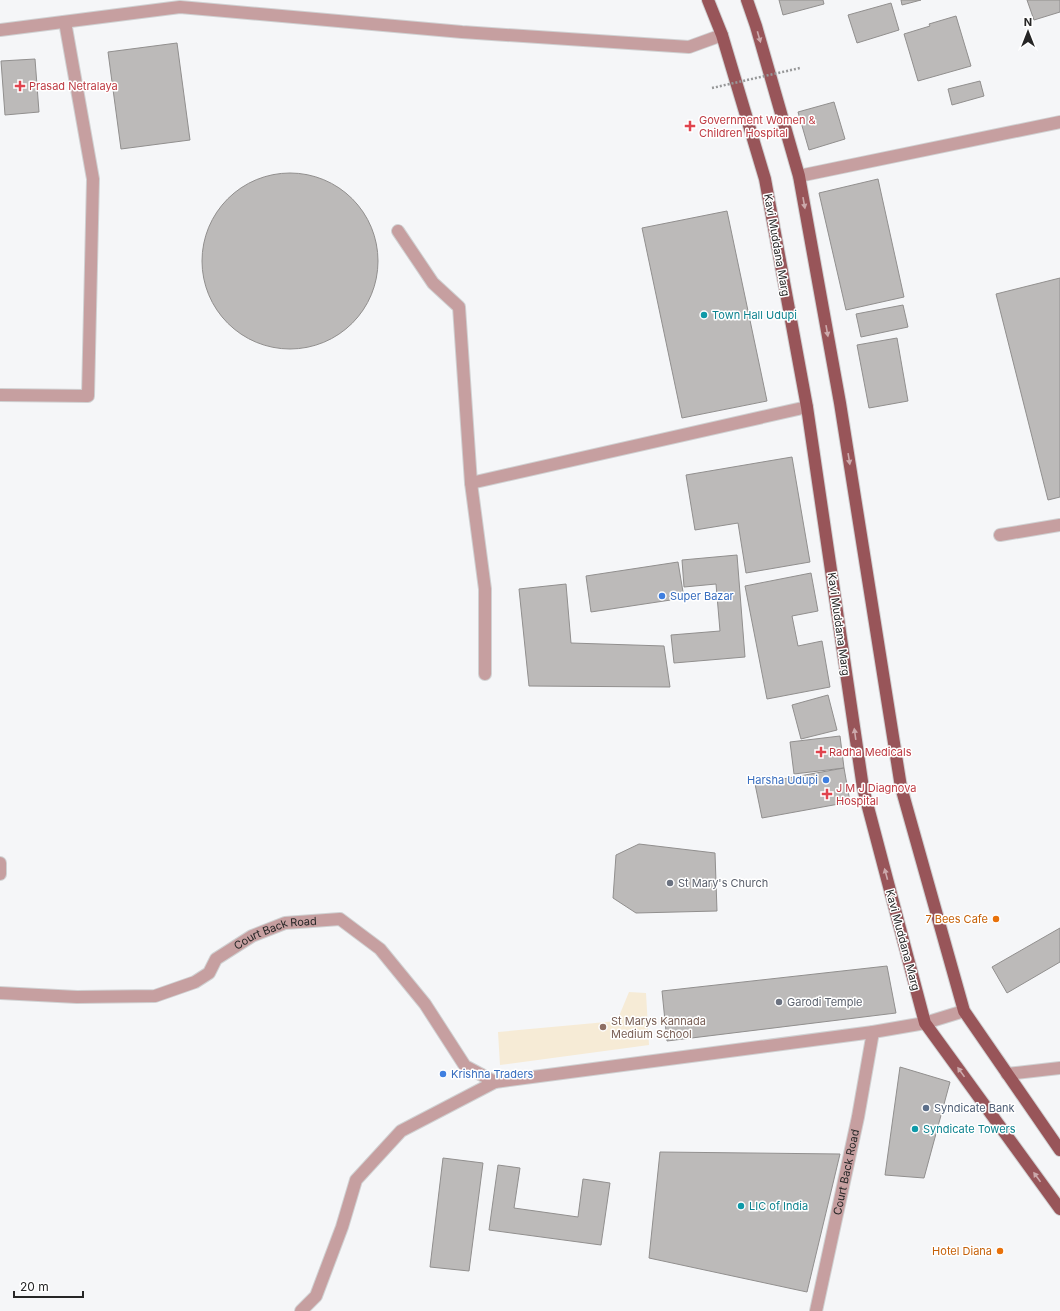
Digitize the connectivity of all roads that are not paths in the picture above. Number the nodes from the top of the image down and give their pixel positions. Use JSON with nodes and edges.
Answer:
{"nodes":[{"id":1,"x":708,"y":0,"type":"edge"},
{"id":2,"x":747,"y":0,"type":"edge"},
{"id":3,"x":179,"y":4,"type":"edge"},
{"id":4,"x":65,"y":22,"type":"junction"},
{"id":5,"x":0,"y":30,"type":"edge"},
{"id":6,"x":722,"y":36,"type":"junction"},
{"id":7,"x":1060,"y":122,"type":"edge"},
{"id":8,"x":799,"y":176,"type":"junction"},
{"id":9,"x":398,"y":231,"type":"dead end"},
{"id":10,"x":0,"y":395,"type":"edge"},
{"id":11,"x":807,"y":407,"type":"junction"},
{"id":12,"x":471,"y":483,"type":"junction"},
{"id":13,"x":1060,"y":525,"type":"edge"},
{"id":14,"x":1000,"y":535,"type":"dead end"},
{"id":15,"x":484,"y":674,"type":"dead end"},
{"id":16,"x":0,"y":863,"type":"edge"},
{"id":17,"x":0,"y":874,"type":"edge"},
{"id":18,"x":0,"y":993,"type":"edge"},
{"id":19,"x":964,"y":1011,"type":"junction"},
{"id":20,"x":926,"y":1023,"type":"junction"},
{"id":21,"x":873,"y":1032,"type":"junction"},
{"id":22,"x":1060,"y":1068,"type":"edge"},
{"id":23,"x":1007,"y":1074,"type":"junction"},
{"id":24,"x":495,"y":1082,"type":"junction"},
{"id":25,"x":1060,"y":1150,"type":"edge"},
{"id":26,"x":1060,"y":1209,"type":"edge"},
{"id":27,"x":316,"y":1296,"type":"junction"},
{"id":28,"x":301,"y":1311,"type":"edge"},
{"id":29,"x":314,"y":1311,"type":"edge"},
{"id":30,"x":816,"y":1311,"type":"edge"}],
"edges":[{"from":1,"to":6,"type":"main road","name":"Kavi Muddana Marg"},
{"from":2,"to":8,"type":"main road","one_way":true},
{"from":3,"to":4,"type":"street"},
{"from":3,"to":6,"type":"street"},
{"from":4,"to":5,"type":"street"},
{"from":4,"to":10,"type":"street"},
{"from":6,"to":11,"type":"main road","name":"Kavi Muddana Marg"},
{"from":7,"to":8,"type":"street"},
{"from":8,"to":19,"type":"main road","one_way":true},
{"from":9,"to":12,"type":"street"},
{"from":11,"to":12,"type":"street"},
{"from":20,"to":11,"type":"main road","name":"Kavi Muddana Marg","one_way":true},
{"from":12,"to":15,"type":"street"},
{"from":13,"to":14,"type":"street"},
{"from":16,"to":17,"type":"street"},
{"from":18,"to":24,"type":"street","name":"Court Back Road"},
{"from":19,"to":20,"type":"street"},
{"from":19,"to":23,"type":"main road"},
{"from":20,"to":21,"type":"street"},
{"from":26,"to":20,"type":"main road","name":"Kavi Muddana Marg","one_way":true},
{"from":21,"to":24,"type":"street"},
{"from":21,"to":30,"type":"street","name":"Court Back Road"},
{"from":22,"to":23,"type":"street"},
{"from":23,"to":25,"type":"main road"},
{"from":24,"to":27,"type":"street"},
{"from":27,"to":28,"type":"street"},
{"from":27,"to":29,"type":"street"}]}
